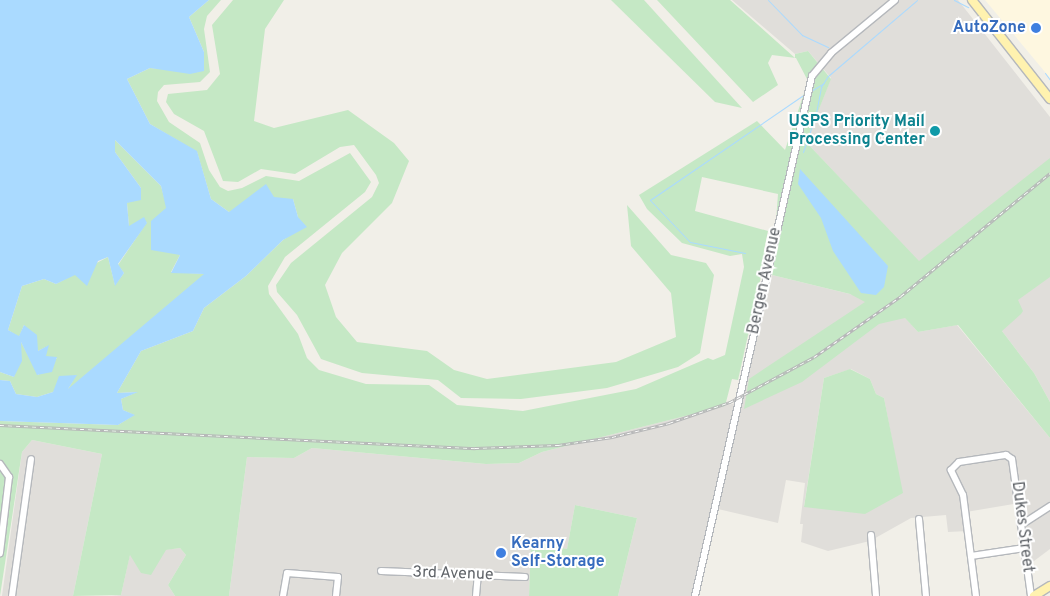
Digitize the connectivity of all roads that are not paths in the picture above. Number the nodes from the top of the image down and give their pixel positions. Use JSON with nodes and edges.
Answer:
{"nodes":[{"id":1,"x":895,"y":0,"type":"edge"},
{"id":2,"x":972,"y":0,"type":"edge"},
{"id":3,"x":1050,"y":99,"type":"edge"},
{"id":4,"x":31,"y":459,"type":"dead end"},
{"id":5,"x":0,"y":464,"type":"edge"},
{"id":6,"x":1050,"y":506,"type":"edge"},
{"id":7,"x":919,"y":519,"type":"dead end"},
{"id":8,"x":1021,"y":524,"type":"junction"},
{"id":9,"x":871,"y":536,"type":"dead end"},
{"id":10,"x":1024,"y":548,"type":"junction"},
{"id":11,"x":0,"y":553,"type":"edge"},
{"id":12,"x":971,"y":556,"type":"junction"},
{"id":13,"x":381,"y":571,"type":"dead end"},
{"id":14,"x":478,"y":574,"type":"junction"},
{"id":15,"x":525,"y":577,"type":"dead end"},
{"id":16,"x":1050,"y":586,"type":"edge"},
{"id":17,"x":12,"y":596,"type":"edge"},
{"id":18,"x":283,"y":596,"type":"edge"},
{"id":19,"x":336,"y":596,"type":"edge"},
{"id":20,"x":476,"y":596,"type":"edge"},
{"id":21,"x":695,"y":596,"type":"edge"},
{"id":22,"x":876,"y":596,"type":"edge"},
{"id":23,"x":926,"y":596,"type":"edge"},
{"id":24,"x":976,"y":596,"type":"edge"},
{"id":25,"x":1032,"y":596,"type":"edge"}],
"edges":[{"from":1,"to":21,"type":"street","name":"Bergen Avenue"},
{"from":2,"to":3,"type":"main road"},
{"from":4,"to":17,"type":"street"},
{"from":5,"to":11,"type":"street"},
{"from":6,"to":8,"type":"street"},
{"from":7,"to":23,"type":"street"},
{"from":8,"to":10,"type":"street","name":"Dukes Street"},
{"from":8,"to":12,"type":"street","name":"Dukes Street"},
{"from":9,"to":22,"type":"street"},
{"from":10,"to":12,"type":"street"},
{"from":10,"to":25,"type":"street","name":"Dukes Street"},
{"from":12,"to":24,"type":"street"},
{"from":13,"to":14,"type":"street","name":"3rd Avenue"},
{"from":14,"to":15,"type":"street","name":"3rd Avenue"},
{"from":14,"to":20,"type":"street"},
{"from":16,"to":25,"type":"main road"},
{"from":18,"to":19,"type":"street"}]}
